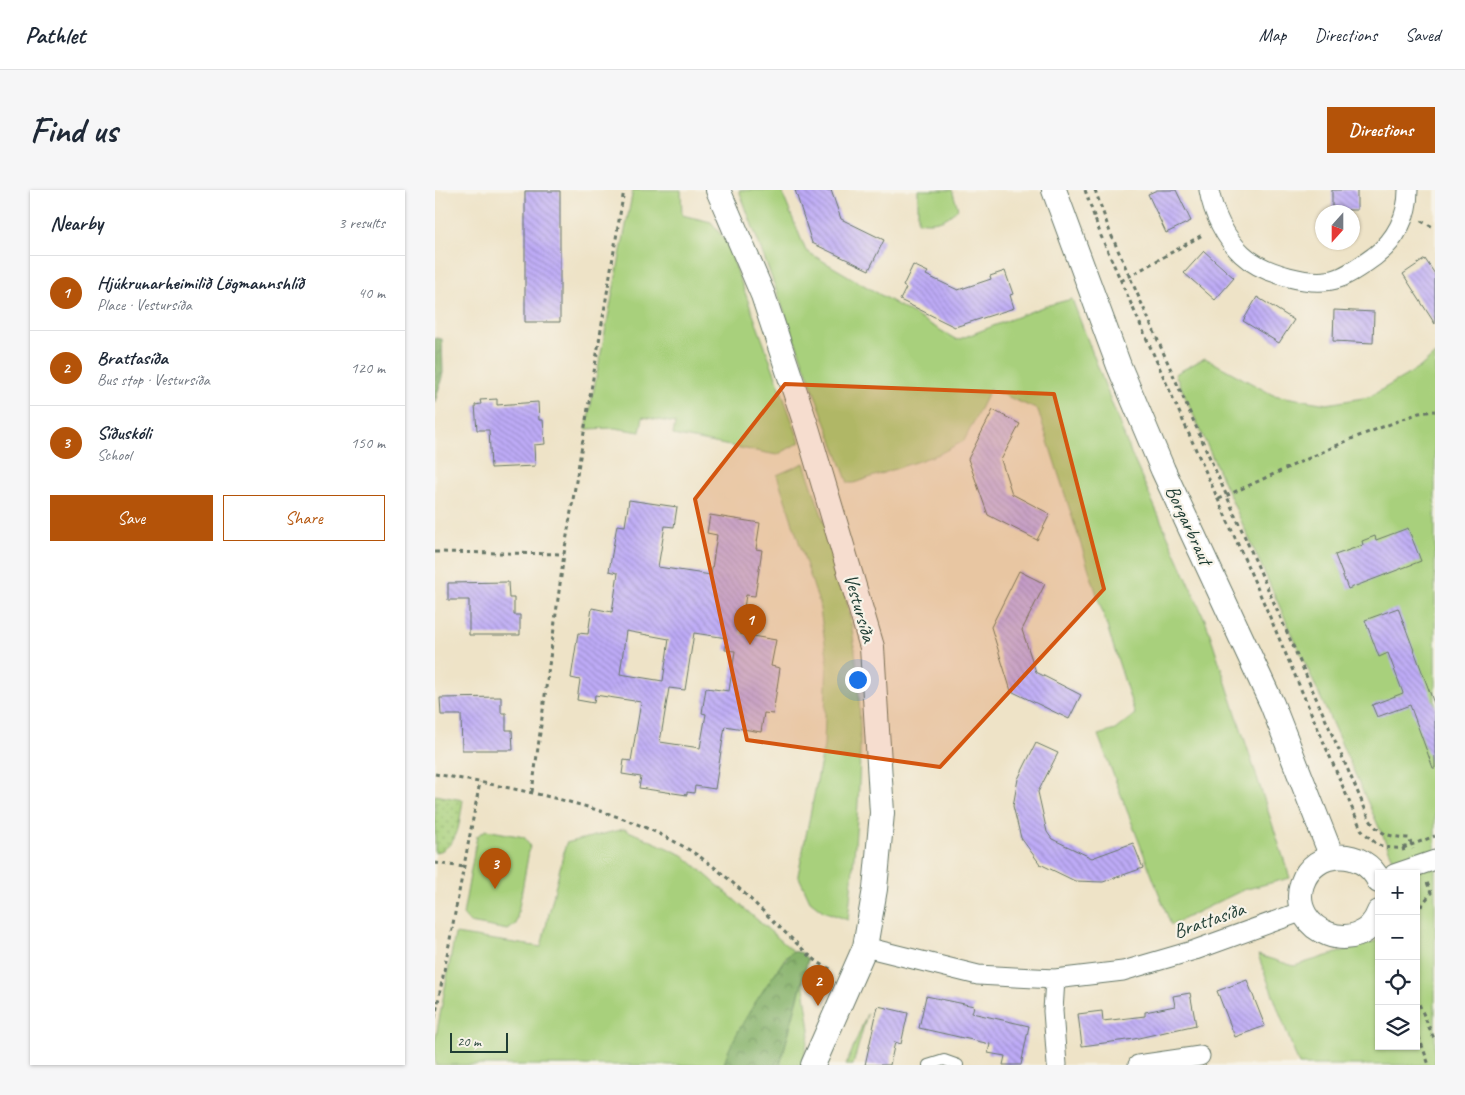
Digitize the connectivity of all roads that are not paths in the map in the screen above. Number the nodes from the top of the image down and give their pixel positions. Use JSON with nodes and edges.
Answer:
{"nodes":[{"id":1,"x":718,"y":190,"type":"edge"},
{"id":2,"x":1054,"y":190,"type":"edge"},
{"id":3,"x":1209,"y":190,"type":"edge"},
{"id":4,"x":1409,"y":190,"type":"edge"},
{"id":5,"x":1332,"y":857,"type":"junction"},
{"id":6,"x":1375,"y":874,"type":"edge"},
{"id":7,"x":1303,"y":911,"type":"junction"},
{"id":8,"x":1377,"y":915,"type":"edge"},
{"id":9,"x":865,"y":947,"type":"junction"},
{"id":10,"x":1055,"y":979,"type":"junction"},
{"id":11,"x":1200,"y":1056,"type":"dead end"},
{"id":12,"x":813,"y":1065,"type":"edge"},
{"id":13,"x":928,"y":1065,"type":"edge"},
{"id":14,"x":958,"y":1065,"type":"edge"},
{"id":15,"x":1057,"y":1065,"type":"edge"},
{"id":16,"x":1138,"y":1065,"type":"edge"}],
"edges":[{"from":1,"to":9,"type":"street","name":"Vestursíða"},
{"from":2,"to":5,"type":"street","name":"Borgarbraut"},
{"from":3,"to":4,"type":"street"},
{"from":5,"to":6,"type":"street"},
{"from":5,"to":7,"type":"street"},
{"from":7,"to":8,"type":"street"},
{"from":7,"to":10,"type":"street","name":"Brattasíða"},
{"from":9,"to":10,"type":"street","name":"Brattasíða"},
{"from":9,"to":12,"type":"street","name":"Vestursíða"},
{"from":10,"to":15,"type":"street"},
{"from":11,"to":16,"type":"street"},
{"from":13,"to":14,"type":"lane"}]}
